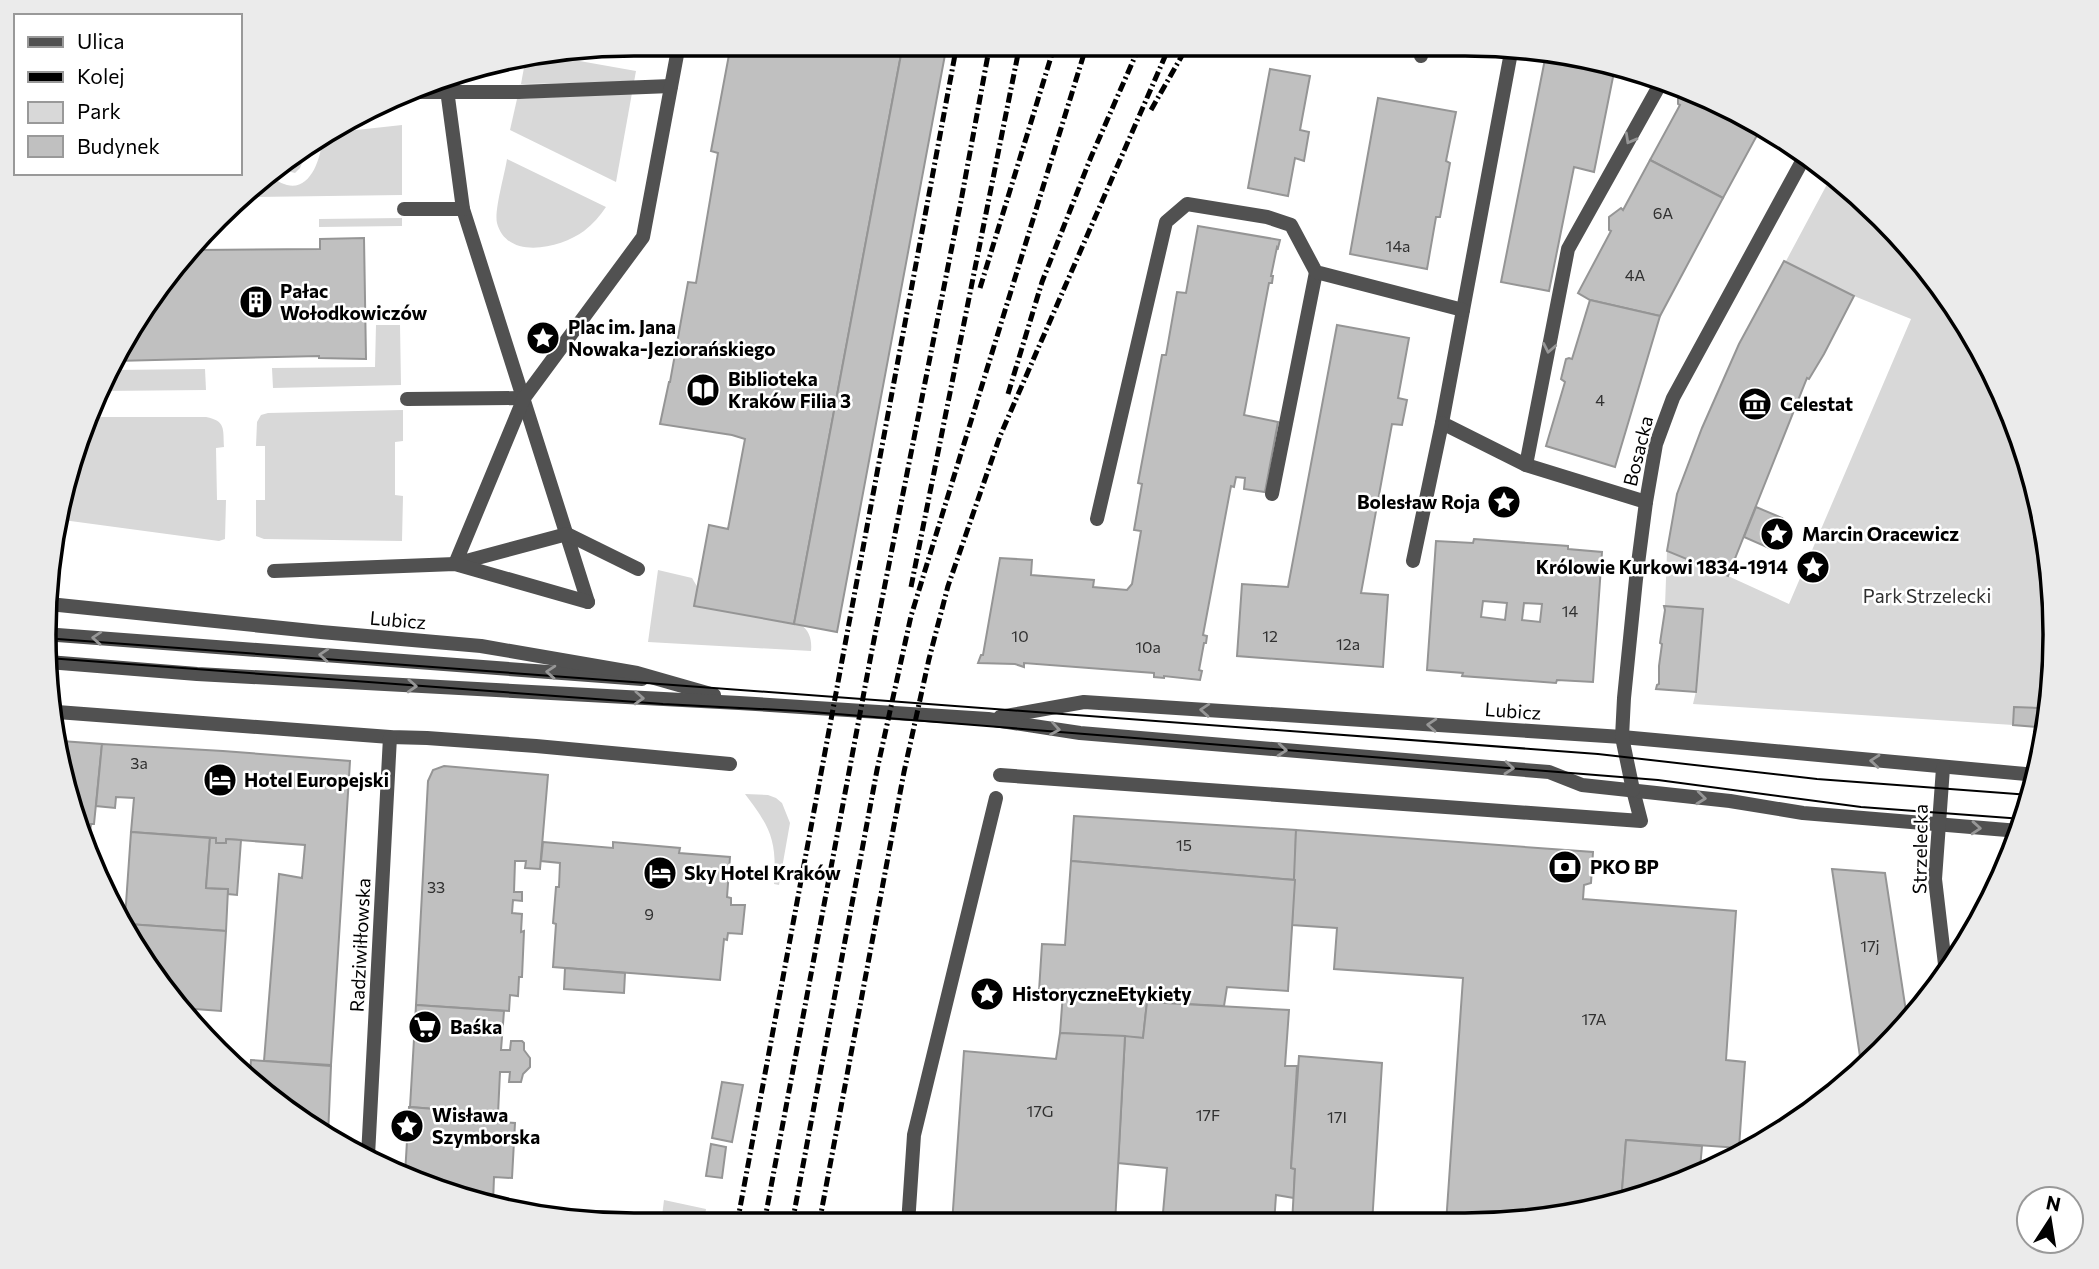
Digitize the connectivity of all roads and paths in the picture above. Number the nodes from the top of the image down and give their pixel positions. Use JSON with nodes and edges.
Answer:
{"nodes":[{"id":1,"x":677,"y":56,"type":"edge"},
{"id":2,"x":1510,"y":58,"type":"edge"},
{"id":3,"x":671,"y":86,"type":"junction"},
{"id":4,"x":447,"y":88,"type":"edge"},
{"id":5,"x":1657,"y":90,"type":"edge"},
{"id":6,"x":435,"y":92,"type":"edge"},
{"id":7,"x":447,"y":92,"type":"junction"},
{"id":8,"x":1801,"y":164,"type":"edge"},
{"id":9,"x":404,"y":209,"type":"dead end"},
{"id":10,"x":463,"y":209,"type":"junction"},
{"id":11,"x":1316,"y":272,"type":"junction"},
{"id":12,"x":1463,"y":310,"type":"junction"},
{"id":13,"x":524,"y":398,"type":"junction"},
{"id":14,"x":407,"y":399,"type":"dead end"},
{"id":15,"x":1442,"y":423,"type":"junction"},
{"id":16,"x":1526,"y":465,"type":"junction"},
{"id":17,"x":1272,"y":494,"type":"dead end"},
{"id":18,"x":1646,"y":502,"type":"junction"},
{"id":19,"x":1097,"y":519,"type":"dead end"},
{"id":20,"x":567,"y":534,"type":"junction"},
{"id":21,"x":1413,"y":561,"type":"dead end"},
{"id":22,"x":455,"y":565,"type":"junction"},
{"id":23,"x":638,"y":569,"type":"dead end"},
{"id":24,"x":274,"y":571,"type":"dead end"},
{"id":25,"x":57,"y":605,"type":"edge"},
{"id":26,"x":56,"y":635,"type":"edge"},
{"id":27,"x":57,"y":663,"type":"edge"},
{"id":28,"x":667,"y":681,"type":"junction"},
{"id":29,"x":739,"y":703,"type":"junction"},
{"id":30,"x":61,"y":712,"type":"edge"},
{"id":31,"x":988,"y":719,"type":"junction"},
{"id":32,"x":390,"y":737,"type":"junction"},
{"id":33,"x":1622,"y":737,"type":"junction"},
{"id":34,"x":730,"y":764,"type":"dead end"},
{"id":35,"x":1942,"y":768,"type":"junction"},
{"id":36,"x":2025,"y":774,"type":"edge"},
{"id":37,"x":1000,"y":775,"type":"dead end"},
{"id":38,"x":1633,"y":790,"type":"junction"},
{"id":39,"x":996,"y":798,"type":"dead end"},
{"id":40,"x":1938,"y":825,"type":"junction"},
{"id":41,"x":2008,"y":830,"type":"edge"},
{"id":42,"x":1945,"y":957,"type":"edge"},
{"id":43,"x":368,"y":1147,"type":"edge"},
{"id":44,"x":909,"y":1213,"type":"edge"}],
"edges":[{"from":1,"to":3,"type":"street"},
{"from":2,"to":12,"type":"street"},
{"from":3,"to":7,"type":"street"},
{"from":3,"to":13,"type":"street"},
{"from":4,"to":7,"type":"street"},
{"from":5,"to":16,"type":"street","one_way":true},
{"from":6,"to":7,"type":"street"},
{"from":7,"to":10,"type":"street"},
{"from":8,"to":18,"type":"street","name":"Bosacka"},
{"from":9,"to":10,"type":"street"},
{"from":10,"to":13,"type":"street"},
{"from":11,"to":12,"type":"street"},
{"from":11,"to":17,"type":"street"},
{"from":11,"to":19,"type":"street"},
{"from":12,"to":15,"type":"street"},
{"from":13,"to":14,"type":"street"},
{"from":13,"to":20,"type":"street"},
{"from":13,"to":22,"type":"street"},
{"from":15,"to":16,"type":"street"},
{"from":15,"to":21,"type":"street"},
{"from":16,"to":18,"type":"street"},
{"from":18,"to":33,"type":"street","name":"Bosacka"},
{"from":20,"to":22,"type":"street"},
{"from":20,"to":22,"type":"street"},
{"from":20,"to":23,"type":"street"},
{"from":22,"to":24,"type":"street"},
{"from":25,"to":28,"type":"street","name":"Lubicz"},
{"from":28,"to":26,"type":"street","one_way":true},
{"from":27,"to":29,"type":"street","name":"Lubicz","one_way":true},
{"from":28,"to":29,"type":"street","name":"Lubicz"},
{"from":29,"to":31,"type":"street","name":"Lubicz"},
{"from":30,"to":32,"type":"street"},
{"from":33,"to":31,"type":"street","name":"Lubicz","one_way":true},
{"from":31,"to":38,"type":"street","name":"Lubicz","one_way":true},
{"from":32,"to":34,"type":"street"},
{"from":32,"to":43,"type":"street","name":"Radziwiłłowska"},
{"from":35,"to":33,"type":"street","name":"Lubicz","one_way":true},
{"from":33,"to":38,"type":"street","name":"Bosacka"},
{"from":35,"to":36,"type":"street","name":"Lubicz"},
{"from":35,"to":40,"type":"street","name":"Strzelecka"},
{"from":37,"to":38,"type":"street","name":"Bosacka"},
{"from":38,"to":40,"type":"street","name":"Lubicz","one_way":true},
{"from":39,"to":44,"type":"street"},
{"from":40,"to":41,"type":"street","name":"Lubicz","one_way":true},
{"from":40,"to":42,"type":"street","name":"Strzelecka"}]}
